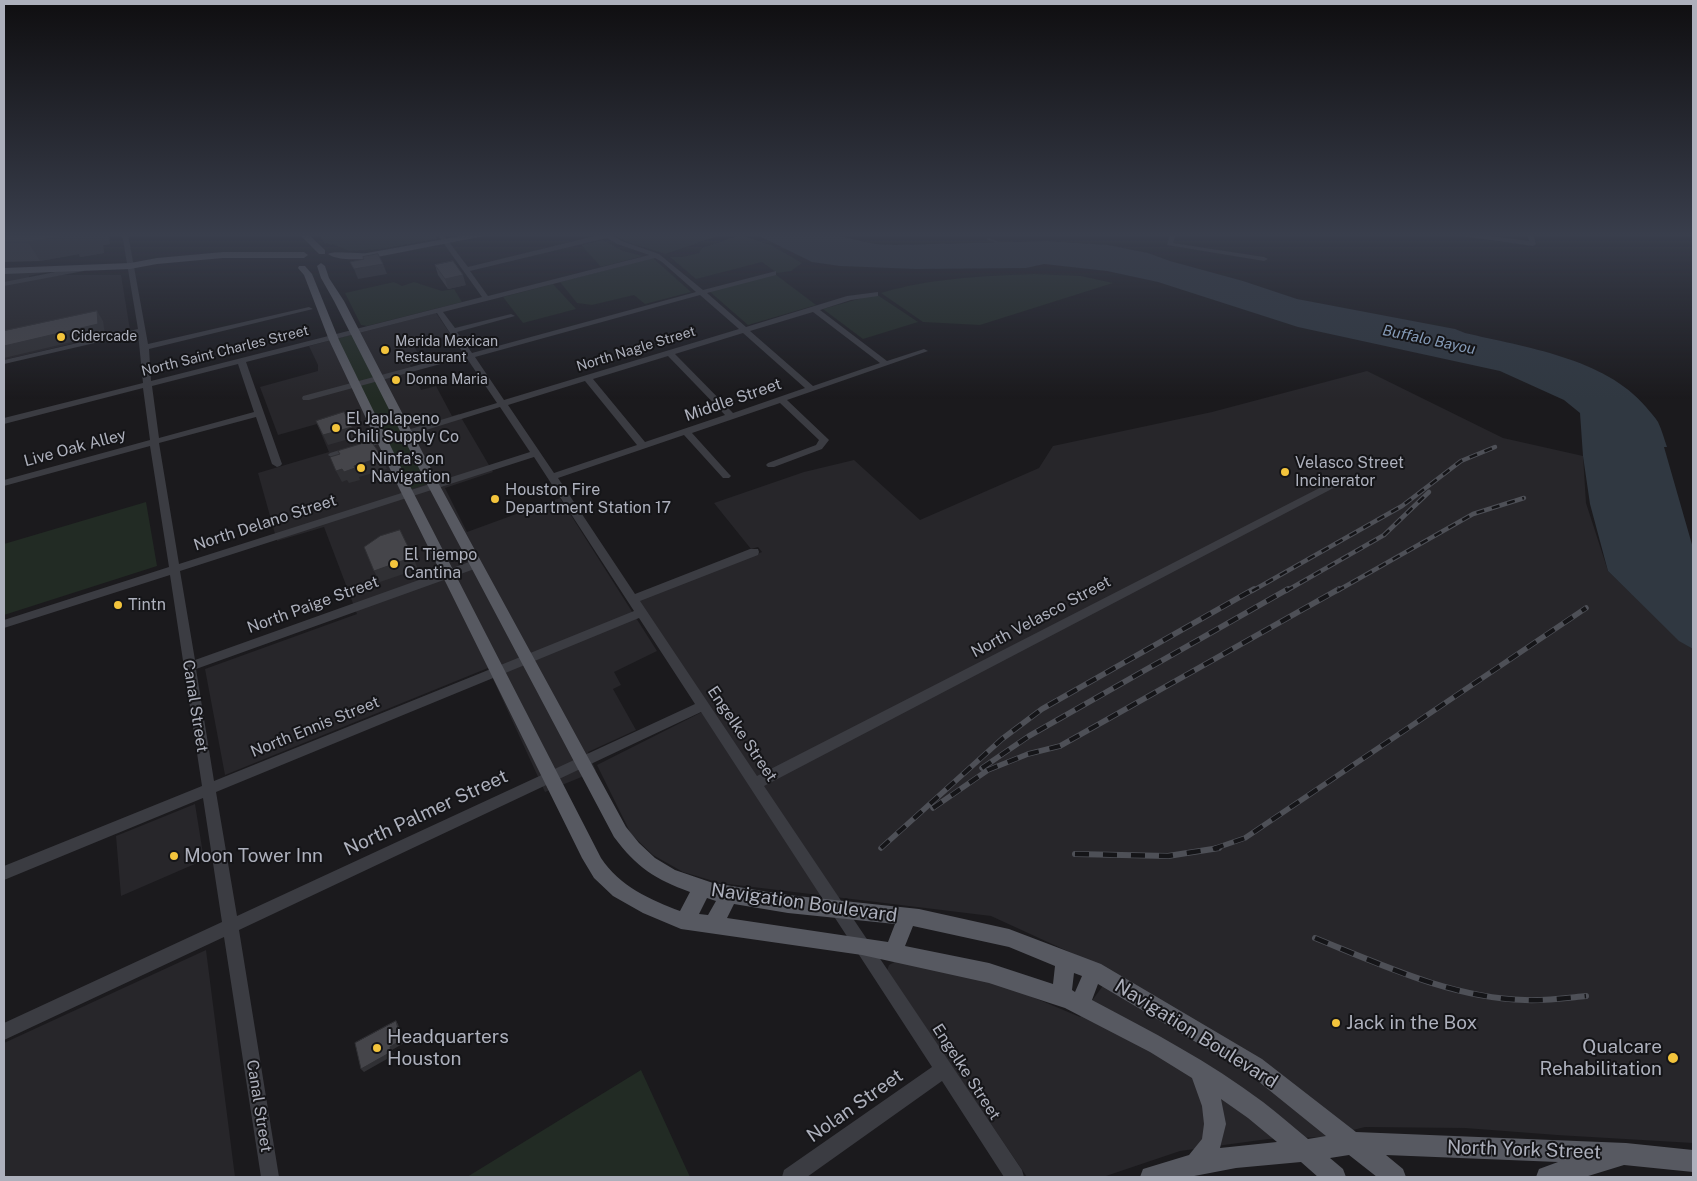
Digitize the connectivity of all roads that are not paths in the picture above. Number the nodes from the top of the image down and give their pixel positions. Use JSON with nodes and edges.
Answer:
{"nodes":[{"id":1,"x":134,"y":289,"type":"edge"},
{"id":2,"x":314,"y":289,"type":"edge"},
{"id":3,"x":332,"y":289,"type":"edge"},
{"id":4,"x":480,"y":289,"type":"edge"},
{"id":5,"x":525,"y":289,"type":"edge"},
{"id":6,"x":698,"y":289,"type":"edge"},
{"id":7,"x":712,"y":289,"type":"edge"},
{"id":8,"x":701,"y":292,"type":"junction"},
{"id":9,"x":875,"y":294,"type":"dead end"},
{"id":10,"x":487,"y":299,"type":"junction"},
{"id":11,"x":308,"y":309,"type":"dead end"},
{"id":12,"x":814,"y":309,"type":"junction"},
{"id":13,"x":439,"y":311,"type":"junction"},
{"id":14,"x":511,"y":316,"type":"dead end"},
{"id":15,"x":142,"y":330,"type":"junction"},
{"id":16,"x":452,"y":331,"type":"junction"},
{"id":17,"x":744,"y":331,"type":"junction"},
{"id":18,"x":355,"y":332,"type":"junction"},
{"id":19,"x":333,"y":338,"type":"junction"},
{"id":20,"x":145,"y":347,"type":"junction"},
{"id":21,"x":924,"y":351,"type":"dead end"},
{"id":22,"x":669,"y":353,"type":"junction"},
{"id":23,"x":468,"y":355,"type":"junction"},
{"id":24,"x":241,"y":361,"type":"junction"},
{"id":25,"x":4,"y":362,"type":"edge"},
{"id":26,"x":886,"y":363,"type":"junction"},
{"id":27,"x":378,"y":378,"type":"junction"},
{"id":28,"x":587,"y":378,"type":"junction"},
{"id":29,"x":147,"y":384,"type":"junction"},
{"id":30,"x":355,"y":384,"type":"junction"},
{"id":31,"x":811,"y":389,"type":"junction"},
{"id":32,"x":306,"y":398,"type":"dead end"},
{"id":33,"x":781,"y":400,"type":"junction"},
{"id":34,"x":501,"y":404,"type":"junction"},
{"id":35,"x":260,"y":413,"type":"junction"},
{"id":36,"x":731,"y":416,"type":"junction"},
{"id":37,"x":4,"y":421,"type":"edge"},
{"id":38,"x":686,"y":432,"type":"junction"},
{"id":39,"x":406,"y":433,"type":"junction"},
{"id":40,"x":382,"y":440,"type":"junction"},
{"id":41,"x":155,"y":442,"type":"junction"},
{"id":42,"x":643,"y":446,"type":"junction"},
{"id":43,"x":536,"y":453,"type":"junction"},
{"id":44,"x":333,"y":455,"type":"edge"},
{"id":45,"x":277,"y":464,"type":"dead end"},
{"id":46,"x":771,"y":465,"type":"dead end"},
{"id":47,"x":726,"y":476,"type":"dead end"},
{"id":48,"x":552,"y":477,"type":"junction"},
{"id":49,"x":1342,"y":480,"type":"dead end"},
{"id":50,"x":4,"y":483,"type":"edge"},
{"id":51,"x":434,"y":486,"type":"junction"},
{"id":52,"x":408,"y":494,"type":"junction"},
{"id":53,"x":754,"y":552,"type":"dead end"},
{"id":54,"x":476,"y":564,"type":"junction"},
{"id":55,"x":174,"y":570,"type":"junction"},
{"id":56,"x":447,"y":574,"type":"junction"},
{"id":57,"x":632,"y":600,"type":"junction"},
{"id":58,"x":640,"y":613,"type":"junction"},
{"id":59,"x":4,"y":624,"type":"edge"},
{"id":60,"x":528,"y":659,"type":"junction"},
{"id":61,"x":189,"y":666,"type":"junction"},
{"id":62,"x":498,"y":672,"type":"junction"},
{"id":63,"x":702,"y":706,"type":"junction"},
{"id":64,"x":582,"y":762,"type":"junction"},
{"id":65,"x":550,"y":777,"type":"junction"},
{"id":66,"x":755,"y":784,"type":"junction"},
{"id":67,"x":209,"y":790,"type":"junction"},
{"id":68,"x":4,"y":873,"type":"edge"},
{"id":69,"x":702,"y":888,"type":"junction"},
{"id":70,"x":729,"y":895,"type":"junction"},
{"id":71,"x":838,"y":910,"type":"junction"},
{"id":72,"x":907,"y":917,"type":"junction"},
{"id":73,"x":685,"y":920,"type":"junction"},
{"id":74,"x":713,"y":925,"type":"junction"},
{"id":75,"x":230,"y":926,"type":"junction"},
{"id":76,"x":862,"y":946,"type":"junction"},
{"id":77,"x":893,"y":953,"type":"junction"},
{"id":78,"x":1066,"y":960,"type":"junction"},
{"id":79,"x":1094,"y":971,"type":"junction"},
{"id":80,"x":1061,"y":996,"type":"junction"},
{"id":81,"x":1080,"y":1004,"type":"junction"},
{"id":82,"x":4,"y":1032,"type":"edge"},
{"id":83,"x":943,"y":1070,"type":"junction"},
{"id":84,"x":1198,"y":1071,"type":"junction"},
{"id":85,"x":1354,"y":1143,"type":"junction"},
{"id":86,"x":1304,"y":1151,"type":"junction"},
{"id":87,"x":1626,"y":1154,"type":"junction"},
{"id":88,"x":1693,"y":1161,"type":"edge"},
{"id":89,"x":1196,"y":1164,"type":"junction"},
{"id":90,"x":270,"y":1177,"type":"edge"},
{"id":91,"x":792,"y":1177,"type":"edge"},
{"id":92,"x":1015,"y":1177,"type":"edge"},
{"id":93,"x":1151,"y":1177,"type":"edge"},
{"id":94,"x":1335,"y":1177,"type":"edge"},
{"id":95,"x":1395,"y":1177,"type":"edge"},
{"id":96,"x":1547,"y":1177,"type":"edge"}],
"edges":[{"from":1,"to":15,"type":"street","name":"Canal Street"},
{"from":2,"to":19,"type":"main road","name":"Navigation Boulevard"},
{"from":3,"to":18,"type":"main road","name":"Navigation Boulevard"},
{"from":4,"to":10,"type":"street"},
{"from":5,"to":10,"type":"street","name":"North Saint Charles Street"},
{"from":6,"to":8,"type":"street"},
{"from":7,"to":8,"type":"street"},
{"from":8,"to":17,"type":"street"},
{"from":8,"to":23,"type":"street"},
{"from":9,"to":12,"type":"street","name":"North Nagle Street"},
{"from":10,"to":13,"type":"street","name":"North Saint Charles Street"},
{"from":11,"to":20,"type":"street"},
{"from":12,"to":17,"type":"street","name":"North Nagle Street"},
{"from":12,"to":26,"type":"street"},
{"from":13,"to":16,"type":"street","name":"Engelke Street"},
{"from":13,"to":18,"type":"street","name":"North Saint Charles Street"},
{"from":14,"to":16,"type":"street"},
{"from":15,"to":20,"type":"street","name":"Canal Street"},
{"from":15,"to":25,"type":"street"},
{"from":16,"to":23,"type":"street","name":"Engelke Street"},
{"from":17,"to":22,"type":"street","name":"North Nagle Street"},
{"from":17,"to":31,"type":"street"},
{"from":18,"to":19,"type":"street","name":"North Saint Charles Street"},
{"from":18,"to":27,"type":"main road","name":"Navigation Boulevard"},
{"from":19,"to":24,"type":"street","name":"North Saint Charles Street"},
{"from":19,"to":30,"type":"main road","name":"Navigation Boulevard"},
{"from":20,"to":29,"type":"street","name":"Canal Street"},
{"from":21,"to":26,"type":"street","name":"Middle Street"},
{"from":22,"to":28,"type":"street","name":"North Nagle Street"},
{"from":22,"to":36,"type":"street"},
{"from":23,"to":27,"type":"street"},
{"from":23,"to":34,"type":"street","name":"Engelke Street"},
{"from":24,"to":29,"type":"street","name":"North Saint Charles Street"},
{"from":24,"to":35,"type":"street"},
{"from":26,"to":31,"type":"street","name":"Middle Street"},
{"from":27,"to":30,"type":"street"},
{"from":27,"to":39,"type":"main road","name":"Navigation Boulevard"},
{"from":28,"to":34,"type":"street","name":"North Nagle Street"},
{"from":28,"to":42,"type":"street"},
{"from":29,"to":37,"type":"street","name":"North Saint Charles Street"},
{"from":29,"to":41,"type":"street","name":"Canal Street"},
{"from":30,"to":32,"type":"street"},
{"from":30,"to":40,"type":"main road","name":"Navigation Boulevard"},
{"from":31,"to":33,"type":"street","name":"Middle Street"},
{"from":33,"to":36,"type":"street","name":"Middle Street"},
{"from":33,"to":46,"type":"street"},
{"from":34,"to":39,"type":"street","name":"North Nagle Street"},
{"from":34,"to":43,"type":"street","name":"Engelke Street"},
{"from":35,"to":41,"type":"street","name":"Live Oak Alley"},
{"from":35,"to":45,"type":"street"},
{"from":36,"to":38,"type":"street","name":"Middle Street"},
{"from":38,"to":42,"type":"street","name":"Middle Street"},
{"from":38,"to":47,"type":"street"},
{"from":39,"to":51,"type":"main road","name":"Navigation Boulevard"},
{"from":40,"to":44,"type":"street"},
{"from":40,"to":52,"type":"main road","name":"Navigation Boulevard"},
{"from":41,"to":50,"type":"street","name":"Live Oak Alley"},
{"from":41,"to":55,"type":"street","name":"Canal Street"},
{"from":42,"to":48,"type":"street","name":"Middle Street"},
{"from":43,"to":48,"type":"street","name":"Engelke Street"},
{"from":43,"to":51,"type":"street","name":"North Delano Street"},
{"from":48,"to":57,"type":"street","name":"Engelke Street"},
{"from":49,"to":66,"type":"street","name":"North Velasco Street"},
{"from":51,"to":52,"type":"street","name":"North Delano Street"},
{"from":51,"to":54,"type":"main road","name":"Navigation Boulevard"},
{"from":52,"to":55,"type":"street","name":"North Delano Street"},
{"from":52,"to":56,"type":"main road","name":"Navigation Boulevard"},
{"from":53,"to":57,"type":"street"},
{"from":54,"to":56,"type":"street","name":"North Paige Street"},
{"from":54,"to":60,"type":"main road","name":"Navigation Boulevard"},
{"from":55,"to":59,"type":"street","name":"North Delano Street"},
{"from":55,"to":61,"type":"street","name":"Canal Street"},
{"from":56,"to":61,"type":"street","name":"North Paige Street"},
{"from":56,"to":62,"type":"main road","name":"Navigation Boulevard"},
{"from":57,"to":58,"type":"street","name":"Engelke Street"},
{"from":58,"to":60,"type":"street","name":"North Ennis Street"},
{"from":58,"to":63,"type":"street","name":"Engelke Street"},
{"from":60,"to":62,"type":"street","name":"North Ennis Street"},
{"from":60,"to":64,"type":"main road","name":"Navigation Boulevard"},
{"from":61,"to":67,"type":"street","name":"Canal Street"},
{"from":62,"to":65,"type":"main road","name":"Navigation Boulevard"},
{"from":62,"to":67,"type":"street","name":"North Ennis Street"},
{"from":63,"to":64,"type":"street","name":"North Palmer Street"},
{"from":63,"to":66,"type":"street","name":"Engelke Street"},
{"from":64,"to":65,"type":"street","name":"North Palmer Street"},
{"from":64,"to":69,"type":"main road","name":"Navigation Boulevard"},
{"from":65,"to":73,"type":"main road","name":"Navigation Boulevard"},
{"from":65,"to":75,"type":"street","name":"North Palmer Street"},
{"from":66,"to":71,"type":"street","name":"Engelke Street"},
{"from":67,"to":68,"type":"street","name":"North Ennis Street"},
{"from":67,"to":75,"type":"street","name":"Canal Street"},
{"from":69,"to":70,"type":"main road","name":"Navigation Boulevard"},
{"from":69,"to":73,"type":"main road"},
{"from":70,"to":71,"type":"main road","name":"Navigation Boulevard"},
{"from":70,"to":74,"type":"main road"},
{"from":71,"to":72,"type":"main road","name":"Navigation Boulevard"},
{"from":71,"to":76,"type":"street","name":"Engelke Street"},
{"from":72,"to":77,"type":"main road"},
{"from":72,"to":78,"type":"main road","name":"Navigation Boulevard"},
{"from":73,"to":74,"type":"main road","name":"Navigation Boulevard"},
{"from":74,"to":76,"type":"main road","name":"Navigation Boulevard"},
{"from":75,"to":82,"type":"street","name":"North Palmer Street"},
{"from":75,"to":90,"type":"street","name":"Canal Street"},
{"from":76,"to":77,"type":"main road","name":"Navigation Boulevard"},
{"from":76,"to":83,"type":"street","name":"Engelke Street"},
{"from":77,"to":80,"type":"main road","name":"Navigation Boulevard"},
{"from":78,"to":79,"type":"main road","name":"Navigation Boulevard"},
{"from":78,"to":80,"type":"main road"},
{"from":79,"to":81,"type":"main road"},
{"from":79,"to":85,"type":"main road","name":"Navigation Boulevard"},
{"from":80,"to":81,"type":"main road","name":"Navigation Boulevard"},
{"from":81,"to":84,"type":"main road","name":"Navigation Boulevard"},
{"from":83,"to":91,"type":"street","name":"Nolan Street"},
{"from":83,"to":92,"type":"street","name":"Engelke Street"},
{"from":84,"to":86,"type":"main road","name":"Navigation Boulevard"},
{"from":84,"to":89,"type":"main road"},
{"from":85,"to":86,"type":"main road","name":"North York Street"},
{"from":85,"to":87,"type":"main road","name":"North York Street"},
{"from":85,"to":95,"type":"main road","name":"Navigation Boulevard"},
{"from":86,"to":89,"type":"main road","name":"North York Street"},
{"from":86,"to":94,"type":"main road","name":"Navigation Boulevard"},
{"from":87,"to":88,"type":"main road","name":"North York Street"},
{"from":87,"to":96,"type":"main road"},
{"from":89,"to":93,"type":"main road","name":"North York Street"}]}
